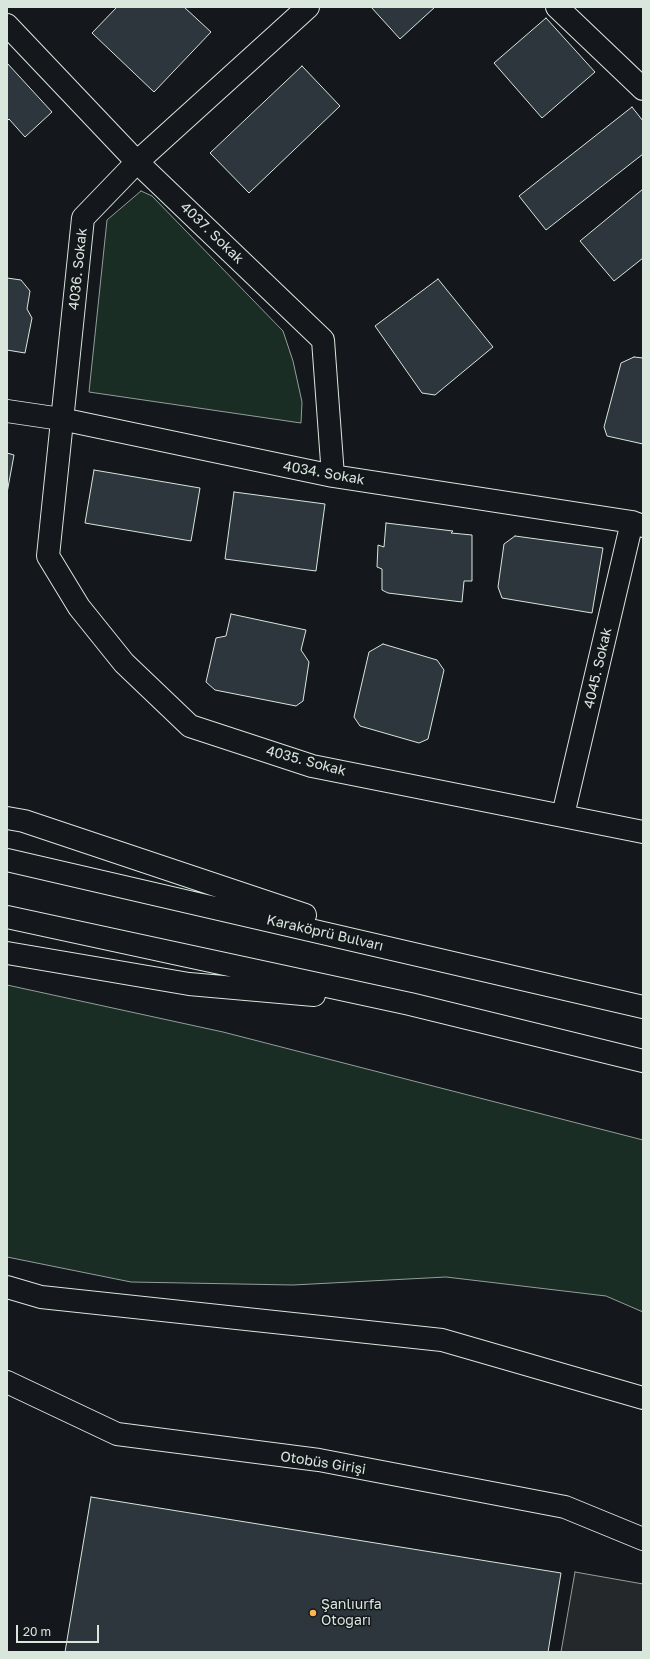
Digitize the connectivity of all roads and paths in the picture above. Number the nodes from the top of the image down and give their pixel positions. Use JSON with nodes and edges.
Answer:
{"nodes":[{"id":1,"x":308,"y":7,"type":"edge"},
{"id":2,"x":557,"y":7,"type":"edge"},
{"id":3,"x":7,"y":25,"type":"edge"},
{"id":4,"x":643,"y":88,"type":"edge"},
{"id":5,"x":137,"y":162,"type":"junction"},
{"id":6,"x":7,"y":411,"type":"edge"},
{"id":7,"x":62,"y":419,"type":"junction"},
{"id":8,"x":333,"y":476,"type":"junction"},
{"id":9,"x":638,"y":524,"type":"edge"},
{"id":10,"x":48,"y":556,"type":"joint"},
{"id":11,"x":563,"y":815,"type":"junction"},
{"id":12,"x":7,"y":818,"type":"edge"},
{"id":13,"x":643,"y":832,"type":"edge"},
{"id":14,"x":7,"y":860,"type":"edge"},
{"id":15,"x":7,"y":917,"type":"edge"},
{"id":16,"x":7,"y":953,"type":"edge"},
{"id":17,"x":428,"y":956,"type":"junction"},
{"id":18,"x":410,"y":1004,"type":"junction"},
{"id":19,"x":643,"y":1007,"type":"edge"},
{"id":20,"x":643,"y":1061,"type":"edge"},
{"id":21,"x":7,"y":1287,"type":"edge"},
{"id":22,"x":7,"y":1382,"type":"edge"},
{"id":23,"x":643,"y":1398,"type":"edge"},
{"id":24,"x":643,"y":1539,"type":"edge"}],
"edges":[{"from":1,"to":5,"type":"main road","name":"4036. Sokak"},
{"from":2,"to":4,"type":"main road"},
{"from":3,"to":5,"type":"main road","name":"4037. Sokak"},
{"from":5,"to":7,"type":"main road","name":"4036. Sokak"},
{"from":5,"to":8,"type":"main road","name":"4037. Sokak"},
{"from":6,"to":7,"type":"main road","name":"4034. Sokak"},
{"from":7,"to":8,"type":"main road","name":"4034. Sokak"},
{"from":7,"to":10,"type":"main road","name":"4036. Sokak"},
{"from":8,"to":9,"type":"main road","name":"4034. Sokak"},
{"from":9,"to":11,"type":"main road","name":"4045. Sokak"},
{"from":10,"to":11,"type":"main road","name":"4035. Sokak"},
{"from":11,"to":13,"type":"main road","name":"4035. Sokak"},
{"from":12,"to":17,"type":"main road"},
{"from":14,"to":17,"type":"main road","name":"Karaköprü Bulvarı"},
{"from":15,"to":18,"type":"main road"},
{"from":16,"to":18,"type":"main road"},
{"from":17,"to":19,"type":"main road","name":"Karaköprü Bulvarı"},
{"from":18,"to":20,"type":"main road"},
{"from":21,"to":23,"type":"main road"},
{"from":22,"to":24,"type":"main road","name":"Otobüs Girişi"}]}
